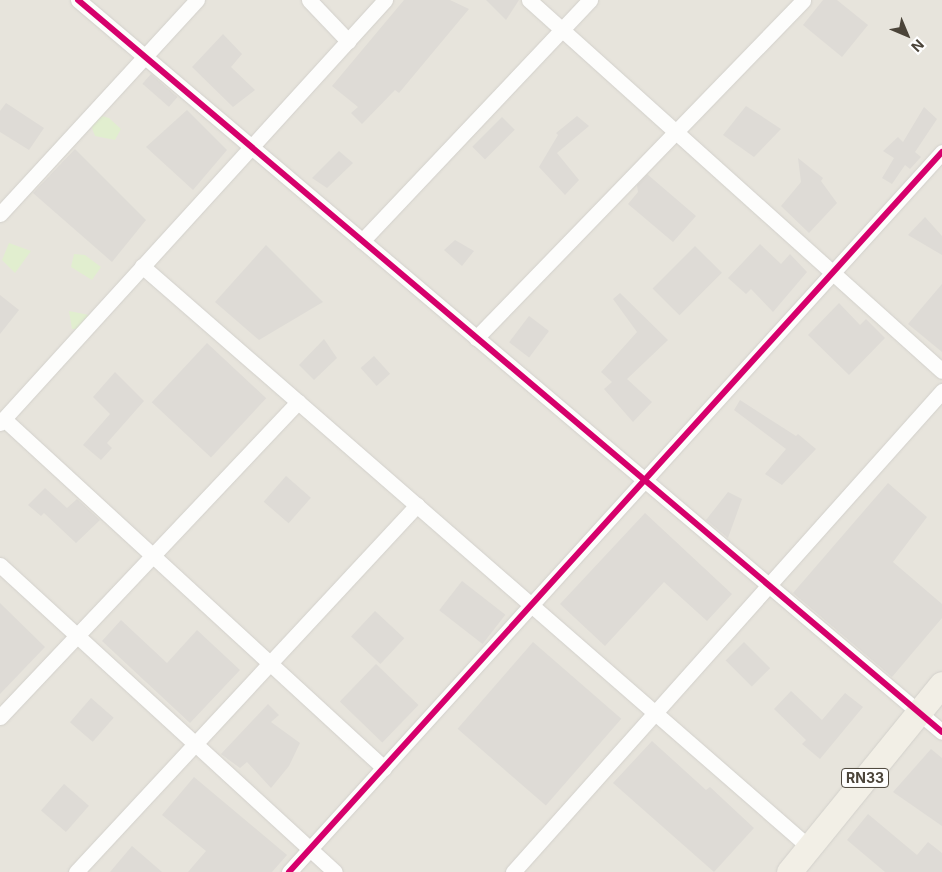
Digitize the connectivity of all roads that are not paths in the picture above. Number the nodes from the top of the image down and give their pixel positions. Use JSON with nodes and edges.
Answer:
{"nodes":[{"id":1,"x":78,"y":0,"type":"edge"},
{"id":2,"x":197,"y":0,"type":"edge"},
{"id":3,"x":309,"y":0,"type":"edge"},
{"id":4,"x":385,"y":0,"type":"edge"},
{"id":5,"x":530,"y":0,"type":"edge"},
{"id":6,"x":590,"y":0,"type":"edge"},
{"id":7,"x":803,"y":0,"type":"edge"},
{"id":8,"x":563,"y":30,"type":"junction"},
{"id":9,"x":348,"y":41,"type":"junction"},
{"id":10,"x":145,"y":57,"type":"junction"},
{"id":11,"x":676,"y":131,"type":"junction"},
{"id":12,"x":251,"y":147,"type":"junction"},
{"id":13,"x":942,"y":152,"type":"edge"},
{"id":14,"x":0,"y":214,"type":"edge"},
{"id":15,"x":362,"y":241,"type":"junction"},
{"id":16,"x":142,"y":266,"type":"junction"},
{"id":17,"x":833,"y":273,"type":"junction"},
{"id":18,"x":476,"y":338,"type":"junction"},
{"id":19,"x":942,"y":371,"type":"edge"},
{"id":20,"x":942,"y":391,"type":"edge"},
{"id":21,"x":298,"y":402,"type":"junction"},
{"id":22,"x":2,"y":421,"type":"edge"},
{"id":23,"x":645,"y":480,"type":"junction"},
{"id":24,"x":417,"y":505,"type":"junction"},
{"id":25,"x":152,"y":556,"type":"junction"},
{"id":26,"x":0,"y":565,"type":"edge"},
{"id":27,"x":769,"y":586,"type":"junction"},
{"id":28,"x":532,"y":605,"type":"junction"},
{"id":29,"x":77,"y":636,"type":"junction"},
{"id":30,"x":270,"y":664,"type":"junction"},
{"id":31,"x":942,"y":684,"type":"edge"},
{"id":32,"x":918,"y":712,"type":"junction"},
{"id":33,"x":655,"y":713,"type":"junction"},
{"id":34,"x":0,"y":718,"type":"edge"},
{"id":35,"x":942,"y":732,"type":"edge"},
{"id":36,"x":195,"y":744,"type":"junction"},
{"id":37,"x":384,"y":768,"type":"junction"},
{"id":38,"x":809,"y":847,"type":"junction"},
{"id":39,"x":310,"y":849,"type":"junction"},
{"id":40,"x":76,"y":872,"type":"edge"},
{"id":41,"x":290,"y":872,"type":"edge"},
{"id":42,"x":335,"y":872,"type":"edge"},
{"id":43,"x":513,"y":872,"type":"edge"},
{"id":44,"x":789,"y":872,"type":"edge"}],
"edges":[{"from":1,"to":10,"type":"street"},
{"from":2,"to":10,"type":"street"},
{"from":3,"to":9,"type":"street"},
{"from":4,"to":9,"type":"street"},
{"from":5,"to":8,"type":"street"},
{"from":6,"to":8,"type":"street"},
{"from":7,"to":11,"type":"street"},
{"from":8,"to":11,"type":"street"},
{"from":8,"to":15,"type":"street"},
{"from":9,"to":12,"type":"street"},
{"from":10,"to":12,"type":"street"},
{"from":10,"to":14,"type":"street"},
{"from":11,"to":17,"type":"street"},
{"from":11,"to":18,"type":"street"},
{"from":12,"to":15,"type":"street"},
{"from":12,"to":16,"type":"street"},
{"from":13,"to":17,"type":"street"},
{"from":15,"to":18,"type":"street"},
{"from":16,"to":21,"type":"street"},
{"from":16,"to":22,"type":"street"},
{"from":17,"to":19,"type":"street"},
{"from":17,"to":23,"type":"street"},
{"from":18,"to":23,"type":"street"},
{"from":20,"to":27,"type":"street"},
{"from":21,"to":24,"type":"street"},
{"from":21,"to":25,"type":"street"},
{"from":22,"to":25,"type":"street"},
{"from":23,"to":27,"type":"street"},
{"from":23,"to":28,"type":"street"},
{"from":24,"to":28,"type":"street"},
{"from":24,"to":30,"type":"street"},
{"from":25,"to":29,"type":"street"},
{"from":25,"to":30,"type":"street"},
{"from":26,"to":29,"type":"street"},
{"from":27,"to":32,"type":"street"},
{"from":27,"to":33,"type":"street"},
{"from":28,"to":33,"type":"street"},
{"from":28,"to":37,"type":"street"},
{"from":29,"to":34,"type":"street"},
{"from":29,"to":36,"type":"street"},
{"from":30,"to":36,"type":"street"},
{"from":30,"to":37,"type":"street"},
{"from":31,"to":32,"type":"main road","number":"RN33"},
{"from":32,"to":35,"type":"street"},
{"from":32,"to":38,"type":"main road","number":"RN33"},
{"from":33,"to":38,"type":"street"},
{"from":33,"to":43,"type":"street"},
{"from":36,"to":39,"type":"street"},
{"from":36,"to":40,"type":"street"},
{"from":37,"to":39,"type":"street"},
{"from":38,"to":44,"type":"main road","number":"RN33"},
{"from":39,"to":41,"type":"street"},
{"from":39,"to":42,"type":"street"}]}
